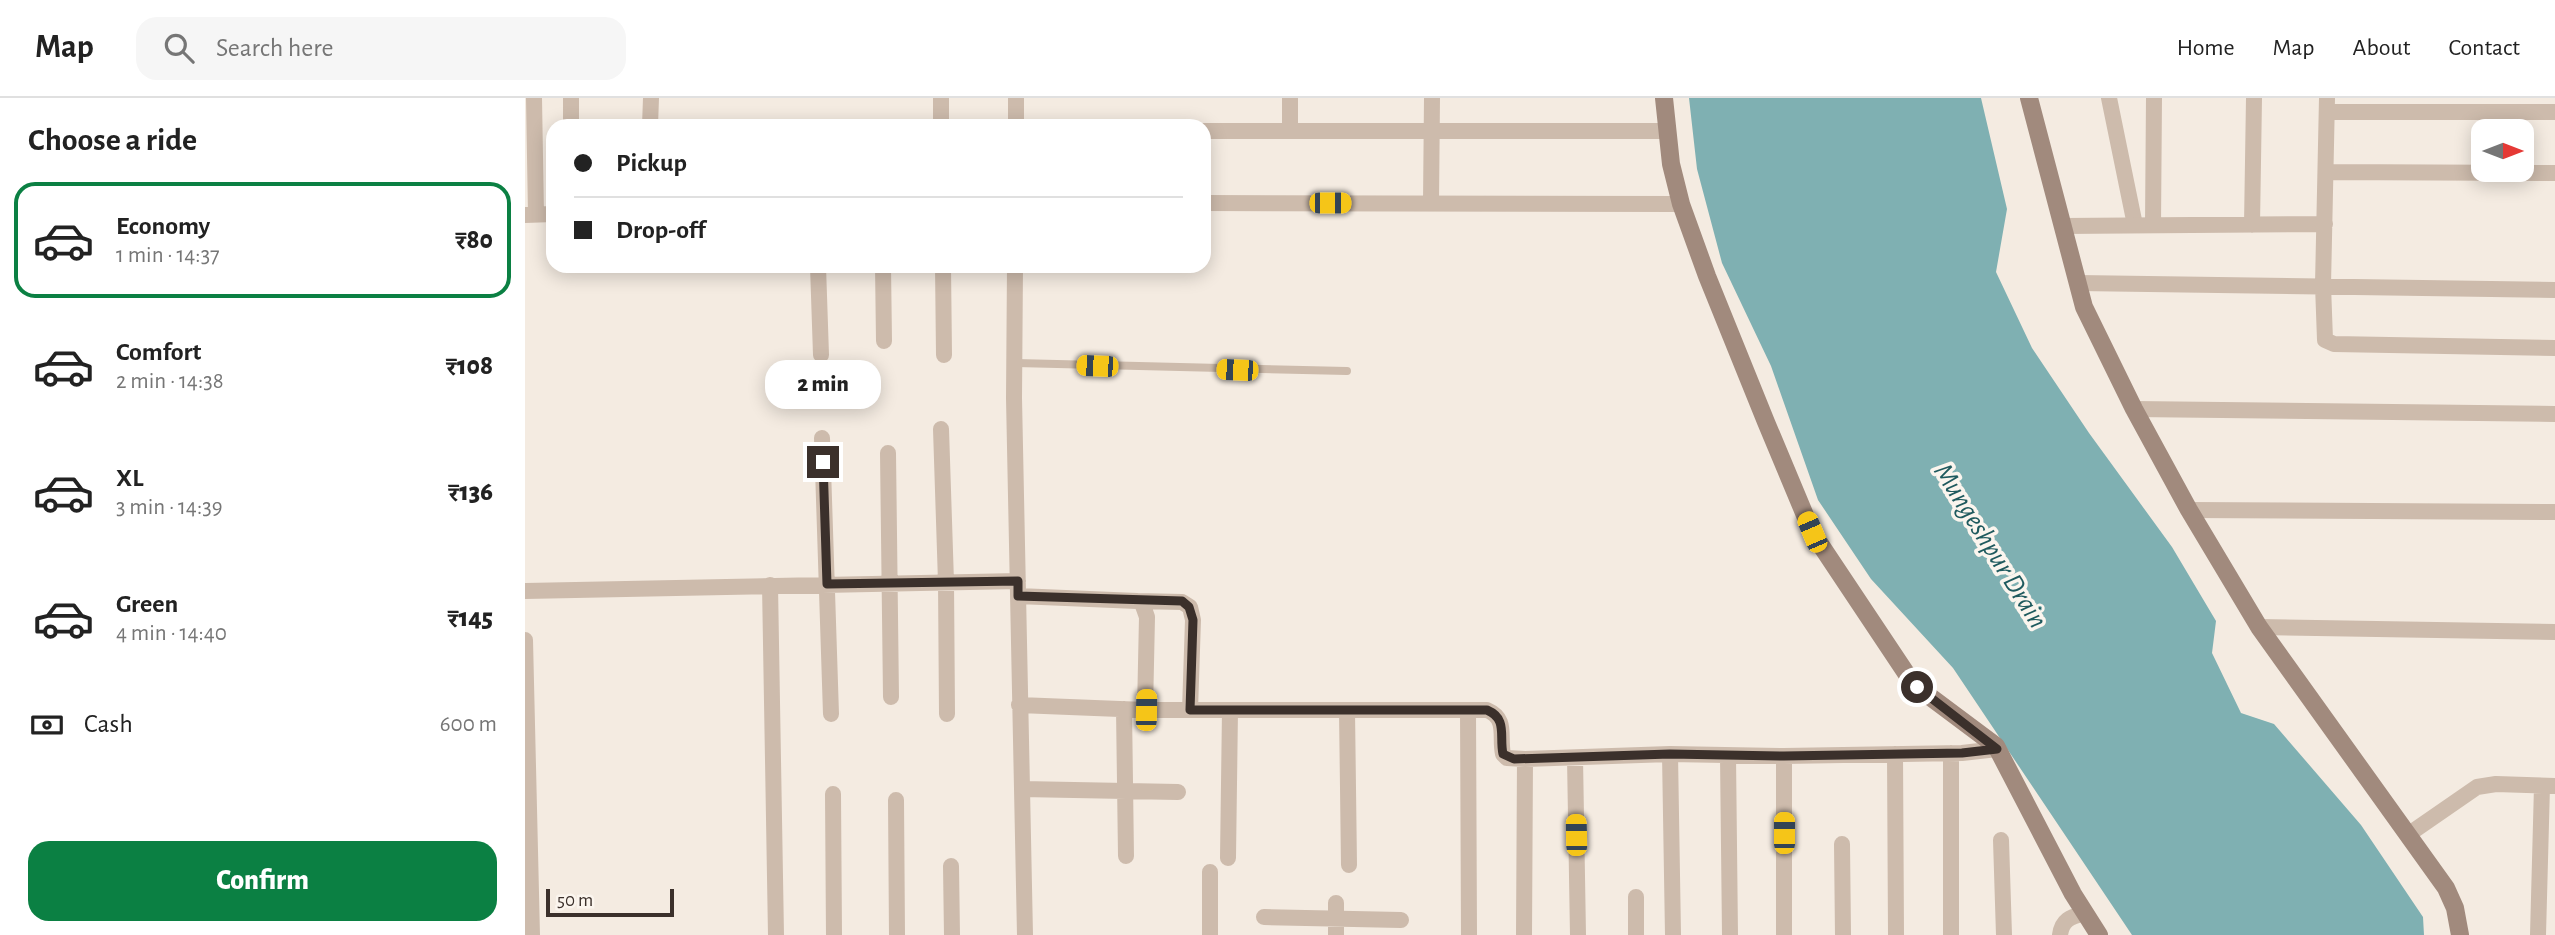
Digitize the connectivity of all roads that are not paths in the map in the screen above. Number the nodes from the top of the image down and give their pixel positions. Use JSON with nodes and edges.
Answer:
{"nodes":[{"id":1,"x":534,"y":98,"type":"edge"},
{"id":2,"x":571,"y":98,"type":"edge"},
{"id":3,"x":650,"y":98,"type":"edge"},
{"id":4,"x":940,"y":98,"type":"edge"},
{"id":5,"x":1016,"y":98,"type":"edge"},
{"id":6,"x":1290,"y":98,"type":"edge"},
{"id":7,"x":1432,"y":98,"type":"edge"},
{"id":8,"x":1664,"y":98,"type":"edge"},
{"id":9,"x":2029,"y":98,"type":"edge"},
{"id":10,"x":2109,"y":98,"type":"edge"},
{"id":11,"x":2154,"y":98,"type":"edge"},
{"id":12,"x":2254,"y":98,"type":"edge"},
{"id":13,"x":2327,"y":105,"type":"edge"},
{"id":14,"x":2555,"y":112,"type":"edge"},
{"id":15,"x":571,"y":119,"type":"edge"},
{"id":16,"x":650,"y":119,"type":"edge"},
{"id":17,"x":941,"y":119,"type":"edge"},
{"id":18,"x":1016,"y":119,"type":"edge"},
{"id":19,"x":1211,"y":131,"type":"edge"},
{"id":20,"x":1290,"y":131,"type":"junction"},
{"id":21,"x":1432,"y":131,"type":"junction"},
{"id":22,"x":1667,"y":131,"type":"junction"},
{"id":23,"x":2326,"y":172,"type":"junction"},
{"id":24,"x":2555,"y":173,"type":"edge"},
{"id":25,"x":1211,"y":202,"type":"edge"},
{"id":26,"x":1431,"y":203,"type":"junction"},
{"id":27,"x":1681,"y":204,"type":"junction"},
{"id":28,"x":538,"y":215,"type":"edge"},
{"id":29,"x":2325,"y":224,"type":"junction"},
{"id":30,"x":2135,"y":225,"type":"junction"},
{"id":31,"x":2153,"y":225,"type":"junction"},
{"id":32,"x":2252,"y":225,"type":"junction"},
{"id":33,"x":2063,"y":226,"type":"junction"},
{"id":34,"x":818,"y":273,"type":"edge"},
{"id":35,"x":883,"y":273,"type":"edge"},
{"id":36,"x":943,"y":273,"type":"edge"},
{"id":37,"x":1016,"y":273,"type":"edge"},
{"id":38,"x":2078,"y":283,"type":"junction"},
{"id":39,"x":2323,"y":285,"type":"junction"},
{"id":40,"x":2555,"y":290,"type":"edge"},
{"id":41,"x":884,"y":341,"type":"dead end"},
{"id":42,"x":2555,"y":348,"type":"edge"},
{"id":43,"x":821,"y":355,"type":"dead end"},
{"id":44,"x":944,"y":355,"type":"dead end"},
{"id":45,"x":1014,"y":363,"type":"junction"},
{"id":46,"x":1347,"y":371,"type":"dead end"},
{"id":47,"x":2134,"y":409,"type":"junction"},
{"id":48,"x":2555,"y":414,"type":"edge"},
{"id":49,"x":941,"y":429,"type":"dead end"},
{"id":50,"x":822,"y":438,"type":"dead end"},
{"id":51,"x":888,"y":453,"type":"dead end"},
{"id":52,"x":2189,"y":510,"type":"junction"},
{"id":53,"x":2555,"y":512,"type":"edge"},
{"id":54,"x":946,"y":582,"type":"junction"},
{"id":55,"x":890,"y":583,"type":"junction"},
{"id":56,"x":827,"y":584,"type":"junction"},
{"id":57,"x":770,"y":586,"type":"junction"},
{"id":58,"x":1018,"y":588,"type":"junction"},
{"id":59,"x":525,"y":591,"type":"edge"},
{"id":60,"x":1137,"y":601,"type":"junction"},
{"id":61,"x":2259,"y":627,"type":"junction"},
{"id":62,"x":2555,"y":632,"type":"edge"},
{"id":63,"x":525,"y":640,"type":"edge"},
{"id":64,"x":891,"y":697,"type":"dead end"},
{"id":65,"x":1019,"y":705,"type":"junction"},
{"id":66,"x":1124,"y":709,"type":"junction"},
{"id":67,"x":1146,"y":710,"type":"junction"},
{"id":68,"x":1190,"y":710,"type":"junction"},
{"id":69,"x":1230,"y":710,"type":"junction"},
{"id":70,"x":1468,"y":710,"type":"junction"},
{"id":71,"x":1347,"y":711,"type":"junction"},
{"id":72,"x":831,"y":714,"type":"dead end"},
{"id":73,"x":947,"y":714,"type":"dead end"},
{"id":74,"x":1997,"y":749,"type":"junction"},
{"id":75,"x":1951,"y":753,"type":"junction"},
{"id":76,"x":1670,"y":754,"type":"junction"},
{"id":77,"x":1895,"y":754,"type":"junction"},
{"id":78,"x":1728,"y":756,"type":"junction"},
{"id":79,"x":1784,"y":756,"type":"junction"},
{"id":80,"x":1575,"y":758,"type":"junction"},
{"id":81,"x":1525,"y":759,"type":"junction"},
{"id":82,"x":2548,"y":786,"type":"edge"},
{"id":83,"x":1022,"y":789,"type":"junction"},
{"id":84,"x":1125,"y":792,"type":"junction"},
{"id":85,"x":1178,"y":792,"type":"dead end"},
{"id":86,"x":834,"y":794,"type":"dead end"},
{"id":87,"x":896,"y":800,"type":"dead end"},
{"id":88,"x":2409,"y":834,"type":"junction"},
{"id":89,"x":2001,"y":840,"type":"dead end"},
{"id":90,"x":1842,"y":844,"type":"dead end"},
{"id":91,"x":1126,"y":856,"type":"dead end"},
{"id":92,"x":1229,"y":858,"type":"dead end"},
{"id":93,"x":1349,"y":865,"type":"dead end"},
{"id":94,"x":951,"y":866,"type":"dead end"},
{"id":95,"x":1210,"y":872,"type":"dead end"},
{"id":96,"x":1636,"y":897,"type":"dead end"},
{"id":97,"x":2085,"y":913,"type":"junction"},
{"id":98,"x":1264,"y":917,"type":"dead end"},
{"id":99,"x":1336,"y":919,"type":"edge"},
{"id":100,"x":1401,"y":920,"type":"dead end"},
{"id":101,"x":532,"y":935,"type":"edge"},
{"id":102,"x":776,"y":935,"type":"edge"},
{"id":103,"x":834,"y":935,"type":"edge"},
{"id":104,"x":897,"y":935,"type":"edge"},
{"id":105,"x":952,"y":935,"type":"edge"},
{"id":106,"x":1025,"y":935,"type":"edge"},
{"id":107,"x":1210,"y":935,"type":"edge"},
{"id":108,"x":1469,"y":935,"type":"edge"},
{"id":109,"x":1524,"y":935,"type":"edge"},
{"id":110,"x":1578,"y":935,"type":"edge"},
{"id":111,"x":1636,"y":935,"type":"edge"},
{"id":112,"x":1673,"y":935,"type":"edge"},
{"id":113,"x":1730,"y":935,"type":"edge"},
{"id":114,"x":1784,"y":935,"type":"edge"},
{"id":115,"x":1843,"y":935,"type":"edge"},
{"id":116,"x":1896,"y":935,"type":"edge"},
{"id":117,"x":1951,"y":935,"type":"edge"},
{"id":118,"x":2004,"y":935,"type":"edge"},
{"id":119,"x":2060,"y":935,"type":"edge"},
{"id":120,"x":2099,"y":935,"type":"edge"},
{"id":121,"x":2461,"y":935,"type":"edge"},
{"id":122,"x":2538,"y":935,"type":"edge"}],
"edges":[{"from":1,"to":28,"type":"street"},
{"from":2,"to":15,"type":"street"},
{"from":3,"to":16,"type":"street"},
{"from":4,"to":17,"type":"street"},
{"from":5,"to":18,"type":"street"},
{"from":6,"to":20,"type":"street"},
{"from":7,"to":21,"type":"street"},
{"from":8,"to":22,"type":"street"},
{"from":9,"to":33,"type":"street"},
{"from":10,"to":30,"type":"street"},
{"from":11,"to":31,"type":"street"},
{"from":12,"to":32,"type":"street"},
{"from":13,"to":14,"type":"street"},
{"from":13,"to":23,"type":"street"},
{"from":19,"to":20,"type":"street"},
{"from":20,"to":21,"type":"street"},
{"from":21,"to":22,"type":"street"},
{"from":21,"to":26,"type":"street"},
{"from":22,"to":27,"type":"street"},
{"from":23,"to":24,"type":"street"},
{"from":23,"to":29,"type":"street"},
{"from":25,"to":26,"type":"street"},
{"from":26,"to":27,"type":"street"},
{"from":27,"to":74,"type":"street"},
{"from":29,"to":32,"type":"street"},
{"from":29,"to":39,"type":"street"},
{"from":30,"to":31,"type":"street"},
{"from":30,"to":33,"type":"street"},
{"from":31,"to":32,"type":"street"},
{"from":33,"to":38,"type":"street"},
{"from":34,"to":43,"type":"street"},
{"from":35,"to":41,"type":"street"},
{"from":36,"to":44,"type":"street"},
{"from":37,"to":45,"type":"street"},
{"from":38,"to":39,"type":"street"},
{"from":38,"to":47,"type":"street"},
{"from":39,"to":40,"type":"street"},
{"from":39,"to":42,"type":"street"},
{"from":45,"to":46,"type":"lane"},
{"from":45,"to":58,"type":"street"},
{"from":47,"to":48,"type":"street"},
{"from":47,"to":52,"type":"street"},
{"from":49,"to":54,"type":"street"},
{"from":50,"to":56,"type":"street"},
{"from":51,"to":55,"type":"street"},
{"from":52,"to":53,"type":"street"},
{"from":52,"to":61,"type":"street"},
{"from":54,"to":55,"type":"street"},
{"from":54,"to":58,"type":"street"},
{"from":54,"to":73,"type":"street"},
{"from":55,"to":56,"type":"street"},
{"from":55,"to":64,"type":"street"},
{"from":56,"to":57,"type":"street"},
{"from":56,"to":72,"type":"street"},
{"from":57,"to":59,"type":"street"},
{"from":57,"to":102,"type":"street"},
{"from":58,"to":60,"type":"street"},
{"from":58,"to":65,"type":"street"},
{"from":60,"to":67,"type":"street"},
{"from":60,"to":68,"type":"street"},
{"from":61,"to":62,"type":"street"},
{"from":61,"to":88,"type":"street"},
{"from":63,"to":101,"type":"street"},
{"from":65,"to":66,"type":"street"},
{"from":65,"to":83,"type":"street"},
{"from":66,"to":67,"type":"street"},
{"from":66,"to":84,"type":"street"},
{"from":67,"to":68,"type":"street"},
{"from":68,"to":69,"type":"street"},
{"from":69,"to":71,"type":"street"},
{"from":69,"to":92,"type":"street"},
{"from":70,"to":71,"type":"street"},
{"from":70,"to":81,"type":"street"},
{"from":70,"to":108,"type":"street"},
{"from":71,"to":93,"type":"street"},
{"from":74,"to":75,"type":"street"},
{"from":74,"to":97,"type":"street"},
{"from":75,"to":77,"type":"street"},
{"from":75,"to":117,"type":"street"},
{"from":76,"to":78,"type":"street"},
{"from":76,"to":80,"type":"street"},
{"from":76,"to":112,"type":"street"},
{"from":77,"to":79,"type":"street"},
{"from":77,"to":116,"type":"street"},
{"from":78,"to":79,"type":"street"},
{"from":78,"to":113,"type":"street"},
{"from":79,"to":114,"type":"street"},
{"from":80,"to":81,"type":"street"},
{"from":80,"to":110,"type":"street"},
{"from":81,"to":109,"type":"street"},
{"from":82,"to":88,"type":"street"},
{"from":82,"to":122,"type":"street"},
{"from":83,"to":84,"type":"street"},
{"from":83,"to":106,"type":"street"},
{"from":84,"to":85,"type":"street"},
{"from":84,"to":91,"type":"street"},
{"from":86,"to":103,"type":"street"},
{"from":87,"to":104,"type":"street"},
{"from":88,"to":121,"type":"street"},
{"from":89,"to":118,"type":"street"},
{"from":90,"to":115,"type":"street"},
{"from":94,"to":105,"type":"street"},
{"from":95,"to":107,"type":"street"},
{"from":96,"to":111,"type":"street"},
{"from":97,"to":119,"type":"street"},
{"from":97,"to":120,"type":"street"},
{"from":98,"to":99,"type":"street"},
{"from":99,"to":100,"type":"street"}]}
